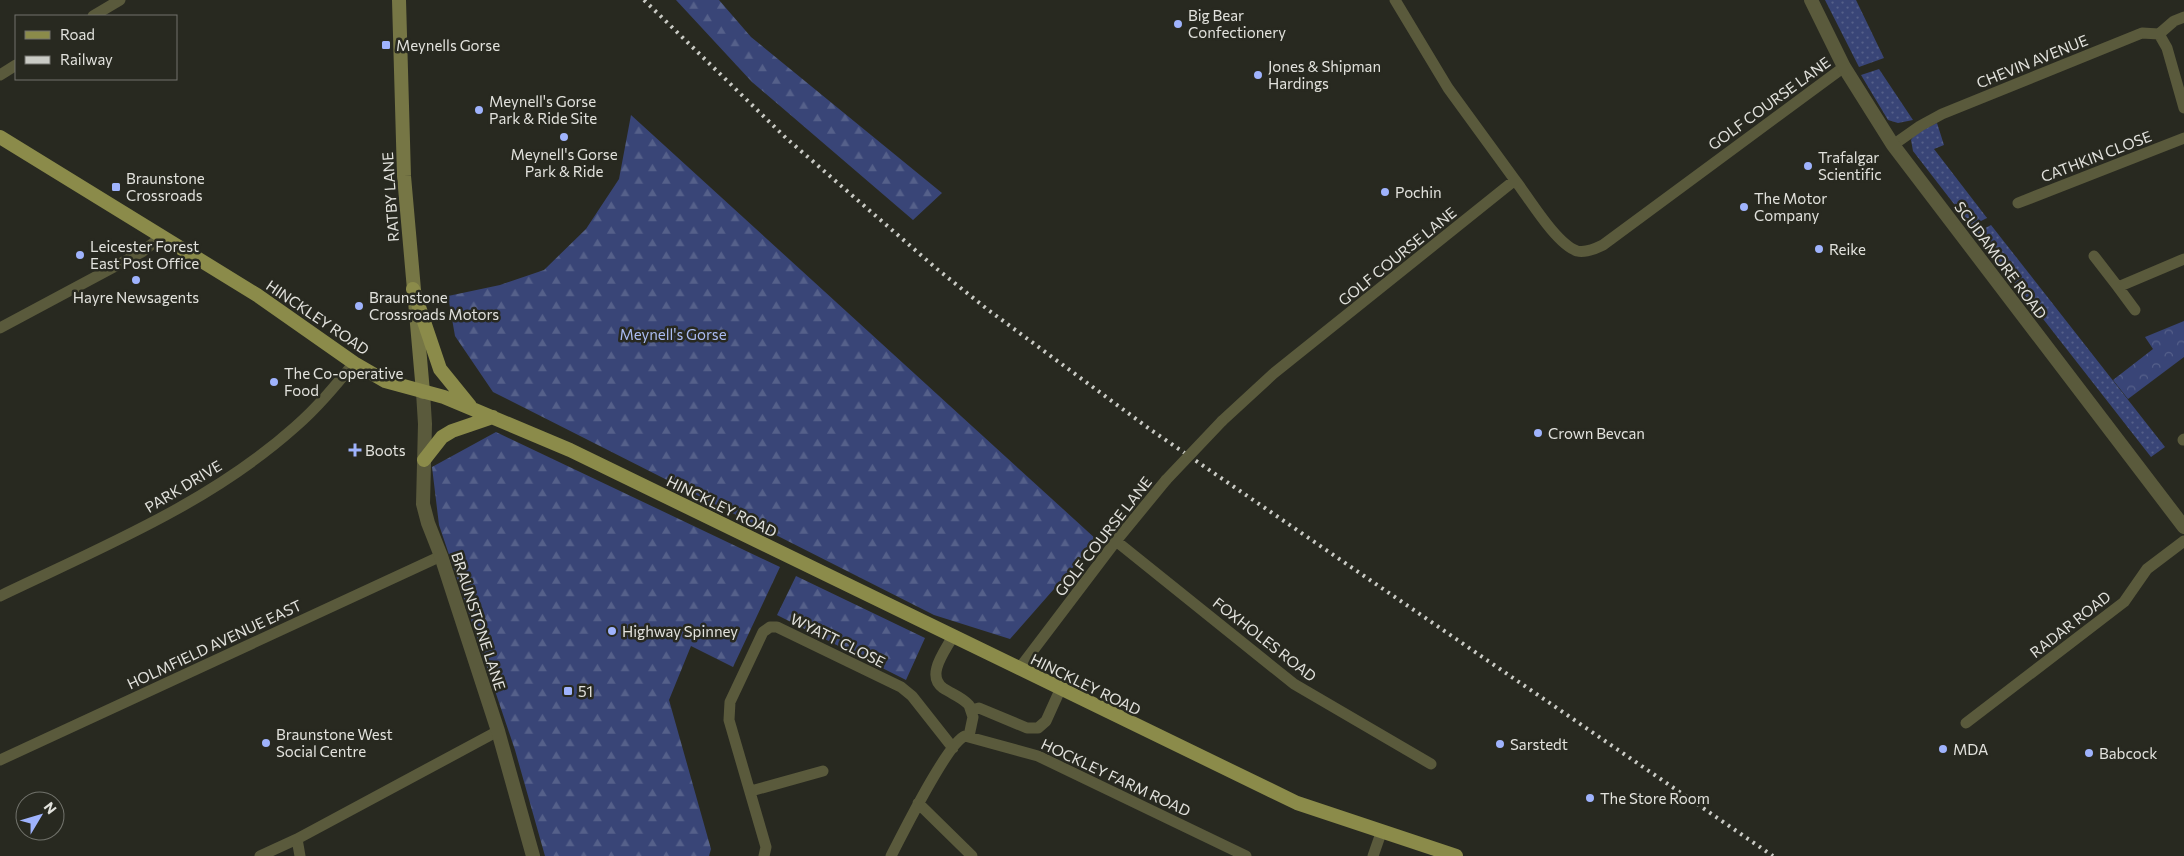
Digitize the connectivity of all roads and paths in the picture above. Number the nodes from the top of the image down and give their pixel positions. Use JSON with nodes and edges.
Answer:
{"nodes":[{"id":1,"x":120,"y":0,"type":"edge"},
{"id":2,"x":399,"y":0,"type":"edge"},
{"id":3,"x":1395,"y":0,"type":"edge"},
{"id":4,"x":1811,"y":0,"type":"edge"},
{"id":5,"x":95,"y":15,"type":"edge"},
{"id":6,"x":2184,"y":17,"type":"edge"},
{"id":7,"x":2159,"y":34,"type":"junction"},
{"id":8,"x":15,"y":66,"type":"edge"},
{"id":9,"x":1844,"y":67,"type":"junction"},
{"id":10,"x":0,"y":75,"type":"edge"},
{"id":11,"x":2184,"y":108,"type":"edge"},
{"id":12,"x":0,"y":138,"type":"edge"},
{"id":13,"x":2184,"y":138,"type":"edge"},
{"id":14,"x":1893,"y":145,"type":"junction"},
{"id":15,"x":1515,"y":180,"type":"junction"},
{"id":16,"x":2018,"y":203,"type":"dead end"},
{"id":17,"x":162,"y":236,"type":"junction"},
{"id":18,"x":2094,"y":256,"type":"dead end"},
{"id":19,"x":2184,"y":259,"type":"edge"},
{"id":20,"x":2118,"y":287,"type":"junction"},
{"id":21,"x":413,"y":290,"type":"junction"},
{"id":22,"x":2135,"y":310,"type":"dead end"},
{"id":23,"x":0,"y":328,"type":"edge"},
{"id":24,"x":354,"y":363,"type":"junction"},
{"id":25,"x":423,"y":392,"type":"junction"},
{"id":26,"x":472,"y":408,"type":"junction"},
{"id":27,"x":493,"y":417,"type":"junction"},
{"id":28,"x":424,"y":460,"type":"junction"},
{"id":29,"x":2184,"y":526,"type":"edge"},
{"id":30,"x":1116,"y":541,"type":"junction"},
{"id":31,"x":2184,"y":541,"type":"edge"},
{"id":32,"x":441,"y":556,"type":"junction"},
{"id":33,"x":0,"y":596,"type":"edge"},
{"id":34,"x":953,"y":636,"type":"junction"},
{"id":35,"x":1019,"y":670,"type":"junction"},
{"id":36,"x":1060,"y":690,"type":"junction"},
{"id":37,"x":972,"y":710,"type":"junction"},
{"id":38,"x":1966,"y":723,"type":"dead end"},
{"id":39,"x":498,"y":731,"type":"junction"},
{"id":40,"x":969,"y":736,"type":"junction"},
{"id":41,"x":953,"y":748,"type":"junction"},
{"id":42,"x":0,"y":760,"type":"edge"},
{"id":43,"x":1431,"y":764,"type":"dead end"},
{"id":44,"x":823,"y":771,"type":"dead end"},
{"id":45,"x":751,"y":792,"type":"junction"},
{"id":46,"x":918,"y":803,"type":"junction"},
{"id":47,"x":1381,"y":832,"type":"junction"},
{"id":48,"x":297,"y":839,"type":"junction"},
{"id":49,"x":260,"y":856,"type":"edge"},
{"id":50,"x":300,"y":856,"type":"edge"},
{"id":51,"x":533,"y":856,"type":"edge"},
{"id":52,"x":764,"y":856,"type":"edge"},
{"id":53,"x":891,"y":856,"type":"edge"},
{"id":54,"x":972,"y":856,"type":"edge"},
{"id":55,"x":1246,"y":856,"type":"edge"},
{"id":56,"x":1373,"y":856,"type":"edge"},
{"id":57,"x":1456,"y":856,"type":"edge"}],
"edges":[{"from":1,"to":5,"type":"street"},
{"from":2,"to":21,"type":"main road","name":"RATBY LANE"},
{"from":3,"to":15,"type":"street"},
{"from":4,"to":9,"type":"street","name":"SCUDAMORE ROAD"},
{"from":6,"to":7,"type":"street"},
{"from":7,"to":11,"type":"street"},
{"from":7,"to":14,"type":"street","name":"CHEVIN AVENUE"},
{"from":8,"to":10,"type":"street"},
{"from":9,"to":14,"type":"street","name":"SCUDAMORE ROAD"},
{"from":9,"to":15,"type":"street","name":"GOLF COURSE LANE"},
{"from":12,"to":17,"type":"main road","name":"HINCKLEY ROAD"},
{"from":13,"to":16,"type":"street","name":"CATHKIN CLOSE"},
{"from":14,"to":29,"type":"street","name":"SCUDAMORE ROAD"},
{"from":15,"to":30,"type":"street","name":"GOLF COURSE LANE","bridge":true},
{"from":17,"to":23,"type":"street"},
{"from":17,"to":24,"type":"main road","name":"HINCKLEY ROAD"},
{"from":18,"to":20,"type":"street"},
{"from":19,"to":20,"type":"street"},
{"from":20,"to":22,"type":"street"},
{"from":21,"to":25,"type":"main road","name":"RATBY LANE"},
{"from":21,"to":26,"type":"main road"},
{"from":24,"to":25,"type":"main road","name":"HINCKLEY ROAD"},
{"from":24,"to":33,"type":"street","name":"PARK DRIVE"},
{"from":25,"to":26,"type":"main road","name":"HINCKLEY ROAD"},
{"from":25,"to":28,"type":"street","name":"BRAUNSTONE LANE"},
{"from":26,"to":27,"type":"main road","name":"HINCKLEY ROAD"},
{"from":27,"to":28,"type":"main road"},
{"from":27,"to":34,"type":"main road","name":"HINCKLEY ROAD"},
{"from":28,"to":32,"type":"street","name":"BRAUNSTONE LANE"},
{"from":30,"to":35,"type":"street","name":"GOLF COURSE LANE"},
{"from":30,"to":43,"type":"street","name":"FOXHOLES ROAD"},
{"from":31,"to":38,"type":"street","name":"RADAR ROAD"},
{"from":32,"to":39,"type":"street","name":"BRAUNSTONE LANE"},
{"from":32,"to":42,"type":"street","name":"HOLMFIELD AVENUE EAST"},
{"from":34,"to":35,"type":"main road","name":"HINCKLEY ROAD"},
{"from":34,"to":37,"type":"street"},
{"from":35,"to":36,"type":"main road","name":"HINCKLEY ROAD"},
{"from":36,"to":37,"type":"street"},
{"from":36,"to":47,"type":"main road","name":"HINCKLEY ROAD"},
{"from":37,"to":40,"type":"street"},
{"from":39,"to":48,"type":"street"},
{"from":39,"to":51,"type":"street","name":"BRAUNSTONE LANE"},
{"from":40,"to":41,"type":"street"},
{"from":40,"to":55,"type":"street","name":"HOCKLEY FARM ROAD"},
{"from":41,"to":45,"type":"street","name":"WYATT CLOSE"},
{"from":41,"to":46,"type":"street"},
{"from":44,"to":45,"type":"street"},
{"from":45,"to":52,"type":"street","name":"WYATT CLOSE"},
{"from":46,"to":53,"type":"street"},
{"from":46,"to":54,"type":"street"},
{"from":47,"to":56,"type":"street"},
{"from":47,"to":57,"type":"main road","name":"HINCKLEY ROAD"},
{"from":48,"to":49,"type":"street"},
{"from":48,"to":50,"type":"street"}]}
